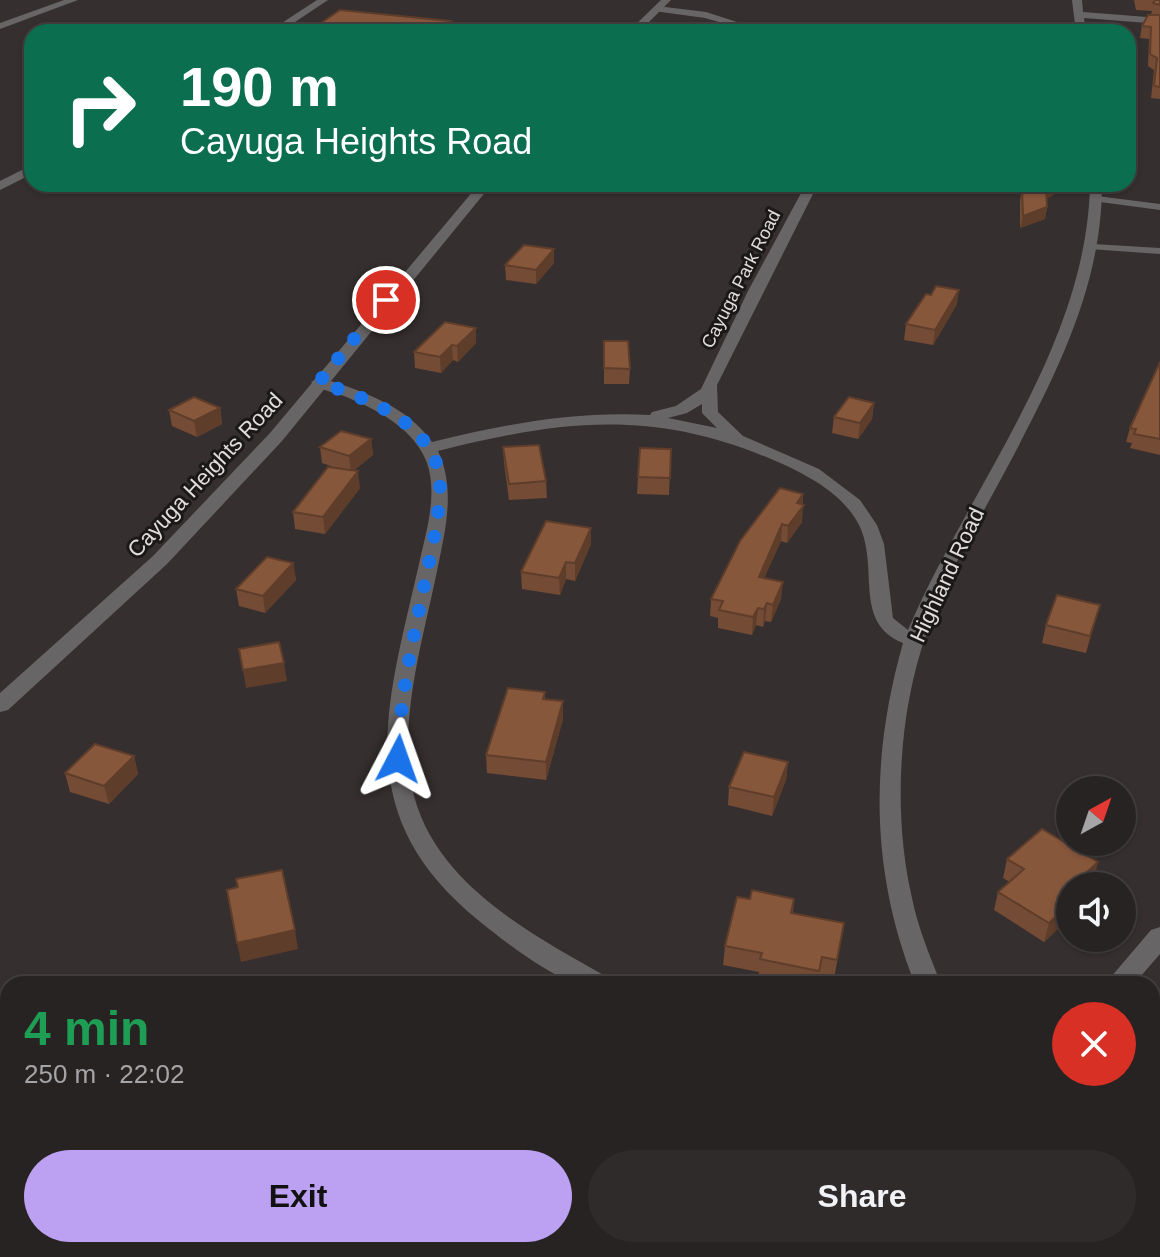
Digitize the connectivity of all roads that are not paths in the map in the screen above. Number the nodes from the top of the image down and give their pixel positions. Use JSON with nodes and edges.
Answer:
{"nodes":[{"id":1,"x":73,"y":0,"type":"edge"},
{"id":2,"x":323,"y":0,"type":"edge"},
{"id":3,"x":666,"y":0,"type":"edge"},
{"id":4,"x":1077,"y":0,"type":"edge"},
{"id":5,"x":657,"y":9,"type":"junction"},
{"id":6,"x":1079,"y":15,"type":"junction"},
{"id":7,"x":1160,"y":21,"type":"edge"},
{"id":8,"x":286,"y":24,"type":"edge"},
{"id":9,"x":641,"y":24,"type":"edge"},
{"id":10,"x":736,"y":24,"type":"edge"},
{"id":11,"x":1080,"y":24,"type":"edge"},
{"id":12,"x":0,"y":26,"type":"edge"},
{"id":13,"x":24,"y":173,"type":"edge"},
{"id":14,"x":0,"y":186,"type":"edge"},
{"id":15,"x":479,"y":192,"type":"edge"},
{"id":16,"x":808,"y":192,"type":"edge"},
{"id":17,"x":1096,"y":192,"type":"edge"},
{"id":18,"x":1160,"y":207,"type":"edge"},
{"id":19,"x":1093,"y":247,"type":"junction"},
{"id":20,"x":1160,"y":251,"type":"edge"},
{"id":21,"x":319,"y":382,"type":"junction"},
{"id":22,"x":708,"y":392,"type":"junction"},
{"id":23,"x":641,"y":417,"type":"junction"},
{"id":24,"x":746,"y":441,"type":"junction"},
{"id":25,"x":429,"y":448,"type":"junction"},
{"id":26,"x":914,"y":640,"type":"junction"},
{"id":27,"x":0,"y":705,"type":"edge"},
{"id":28,"x":1160,"y":937,"type":"edge"},
{"id":29,"x":584,"y":976,"type":"edge"},
{"id":30,"x":925,"y":976,"type":"edge"},
{"id":31,"x":1125,"y":976,"type":"edge"}],
"edges":[{"from":1,"to":12,"type":"street"},
{"from":2,"to":8,"type":"street"},
{"from":3,"to":5,"type":"street"},
{"from":4,"to":6,"type":"street"},
{"from":5,"to":9,"type":"street"},
{"from":5,"to":10,"type":"street"},
{"from":6,"to":7,"type":"street"},
{"from":6,"to":11,"type":"street"},
{"from":13,"to":14,"type":"street"},
{"from":15,"to":21,"type":"street","name":"Cayuga Heights Road"},
{"from":16,"to":22,"type":"street","name":"Cayuga Park Road"},
{"from":17,"to":18,"type":"lane"},
{"from":17,"to":19,"type":"street","name":"Highland Road"},
{"from":19,"to":20,"type":"lane"},
{"from":19,"to":26,"type":"street","name":"Highland Road"},
{"from":21,"to":25,"type":"street"},
{"from":21,"to":27,"type":"street","name":"Cayuga Heights Road"},
{"from":22,"to":23,"type":"street"},
{"from":22,"to":24,"type":"street"},
{"from":23,"to":24,"type":"street"},
{"from":23,"to":25,"type":"street"},
{"from":24,"to":26,"type":"street"},
{"from":25,"to":29,"type":"street"},
{"from":26,"to":30,"type":"street","name":"Highland Road"},
{"from":28,"to":31,"type":"street"}]}
